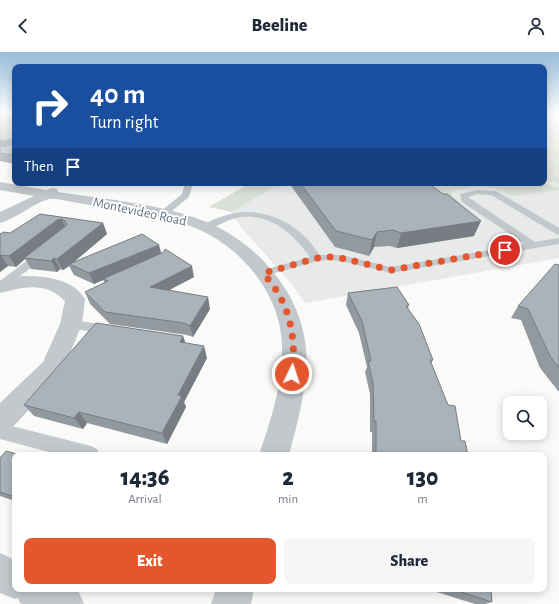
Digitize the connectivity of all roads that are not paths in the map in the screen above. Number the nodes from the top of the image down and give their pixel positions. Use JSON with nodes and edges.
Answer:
{"nodes":[{"id":1,"x":0,"y":186,"type":"edge"},
{"id":2,"x":57,"y":186,"type":"edge"},
{"id":3,"x":188,"y":186,"type":"edge"},
{"id":4,"x":46,"y":188,"type":"edge"},
{"id":5,"x":29,"y":190,"type":"junction"},
{"id":6,"x":0,"y":204,"type":"edge"},
{"id":7,"x":163,"y":214,"type":"junction"},
{"id":8,"x":0,"y":218,"type":"edge"},
{"id":9,"x":207,"y":227,"type":"junction"},
{"id":10,"x":559,"y":232,"type":"edge"},
{"id":11,"x":559,"y":241,"type":"edge"},
{"id":12,"x":533,"y":245,"type":"junction"},
{"id":13,"x":49,"y":248,"type":"edge"},
{"id":14,"x":317,"y":258,"type":"junction"},
{"id":15,"x":264,"y":273,"type":"junction"},
{"id":16,"x":1,"y":286,"type":"edge"},
{"id":17,"x":71,"y":324,"type":"junction"},
{"id":18,"x":118,"y":331,"type":"edge"},
{"id":19,"x":0,"y":422,"type":"edge"},
{"id":20,"x":0,"y":431,"type":"edge"},
{"id":21,"x":80,"y":452,"type":"edge"},
{"id":22,"x":275,"y":452,"type":"edge"},
{"id":23,"x":0,"y":572,"type":"edge"},
{"id":24,"x":12,"y":578,"type":"edge"},
{"id":25,"x":40,"y":592,"type":"edge"},
{"id":26,"x":234,"y":592,"type":"edge"},
{"id":27,"x":64,"y":604,"type":"edge"},
{"id":28,"x":231,"y":604,"type":"edge"}],
"edges":[{"from":1,"to":5,"type":"street","name":"Montevideo Road"},
{"from":2,"to":4,"type":"street"},
{"from":3,"to":7,"type":"lane"},
{"from":4,"to":5,"type":"street","name":"Montevideo Road"},
{"from":4,"to":7,"type":"street","name":"Montevideo Road"},
{"from":4,"to":8,"type":"street"},
{"from":5,"to":6,"type":"street"},
{"from":7,"to":9,"type":"street","name":"Montevideo Road"},
{"from":9,"to":14,"type":"lane"},
{"from":9,"to":15,"type":"street","name":"Montevideo Road"},
{"from":10,"to":12,"type":"lane"},
{"from":11,"to":12,"type":"lane"},
{"from":12,"to":14,"type":"lane"},
{"from":13,"to":16,"type":"lane"},
{"from":14,"to":15,"type":"lane"},
{"from":15,"to":22,"type":"street","name":"Montevideo Road"},
{"from":16,"to":17,"type":"street"},
{"from":17,"to":18,"type":"lane"},
{"from":17,"to":19,"type":"street"},
{"from":20,"to":21,"type":"lane"},
{"from":23,"to":24,"type":"street"},
{"from":25,"to":27,"type":"street"},
{"from":26,"to":28,"type":"street"}]}
